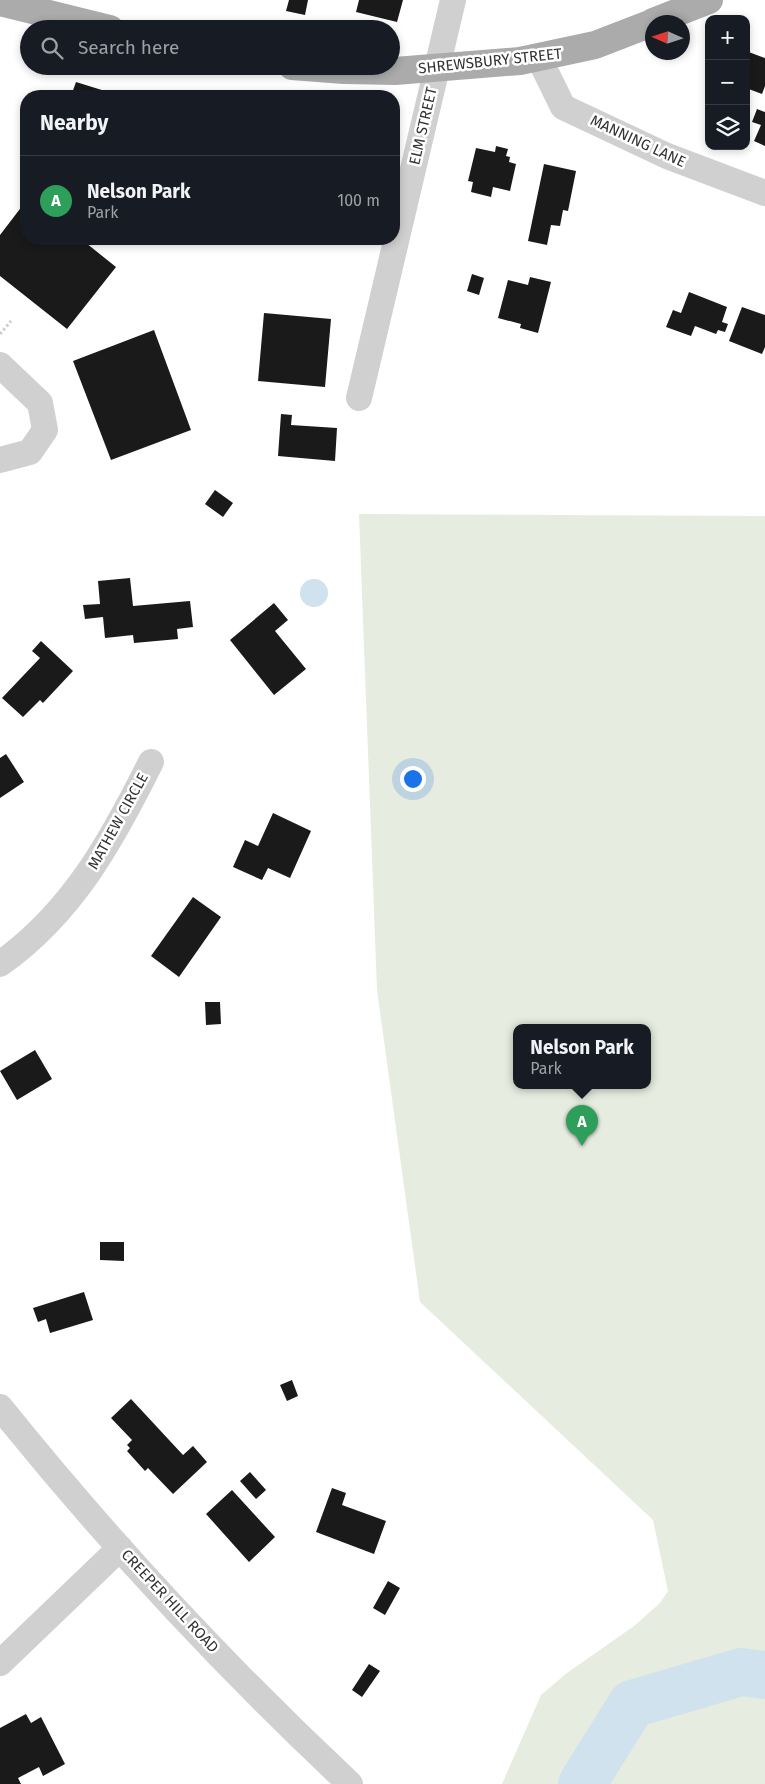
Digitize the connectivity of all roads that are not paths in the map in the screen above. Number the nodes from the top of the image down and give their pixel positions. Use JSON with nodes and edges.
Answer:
{"nodes":[{"id":1,"x":453,"y":0,"type":"edge"},
{"id":2,"x":709,"y":0,"type":"edge"},
{"id":3,"x":0,"y":2,"type":"edge"},
{"id":4,"x":672,"y":15,"type":"edge"},
{"id":5,"x":73,"y":20,"type":"edge"},
{"id":6,"x":645,"y":26,"type":"edge"},
{"id":7,"x":539,"y":58,"type":"junction"},
{"id":8,"x":437,"y":69,"type":"junction"},
{"id":9,"x":400,"y":70,"type":"edge"},
{"id":10,"x":765,"y":193,"type":"edge"},
{"id":11,"x":400,"y":225,"type":"edge"},
{"id":12,"x":395,"y":245,"type":"edge"},
{"id":13,"x":0,"y":365,"type":"edge"},
{"id":14,"x":359,"y":398,"type":"dead end"},
{"id":15,"x":0,"y":460,"type":"edge"},
{"id":16,"x":151,"y":762,"type":"dead end"},
{"id":17,"x":0,"y":964,"type":"edge"},
{"id":18,"x":3,"y":1415,"type":"edge"},
{"id":19,"x":120,"y":1548,"type":"junction"},
{"id":20,"x":0,"y":1663,"type":"edge"},
{"id":21,"x":350,"y":1784,"type":"edge"}],
"edges":[{"from":1,"to":8,"type":"street","name":"ELM STREET"},
{"from":2,"to":4,"type":"main road","name":"SHREWSBURY STREET"},
{"from":3,"to":5,"type":"main road"},
{"from":6,"to":7,"type":"main road","name":"SHREWSBURY STREET"},
{"from":7,"to":8,"type":"main road","name":"SHREWSBURY STREET"},
{"from":7,"to":10,"type":"street","name":"MANNING LANE"},
{"from":8,"to":9,"type":"main road","name":"SHREWSBURY STREET"},
{"from":8,"to":11,"type":"street","name":"ELM STREET"},
{"from":12,"to":14,"type":"street","name":"ELM STREET"},
{"from":13,"to":15,"type":"street"},
{"from":16,"to":17,"type":"street","name":"MATHEW CIRCLE"},
{"from":18,"to":19,"type":"street","name":"CREEPER HILL ROAD"},
{"from":19,"to":20,"type":"street"},
{"from":19,"to":21,"type":"street","name":"CREEPER HILL ROAD"}]}
